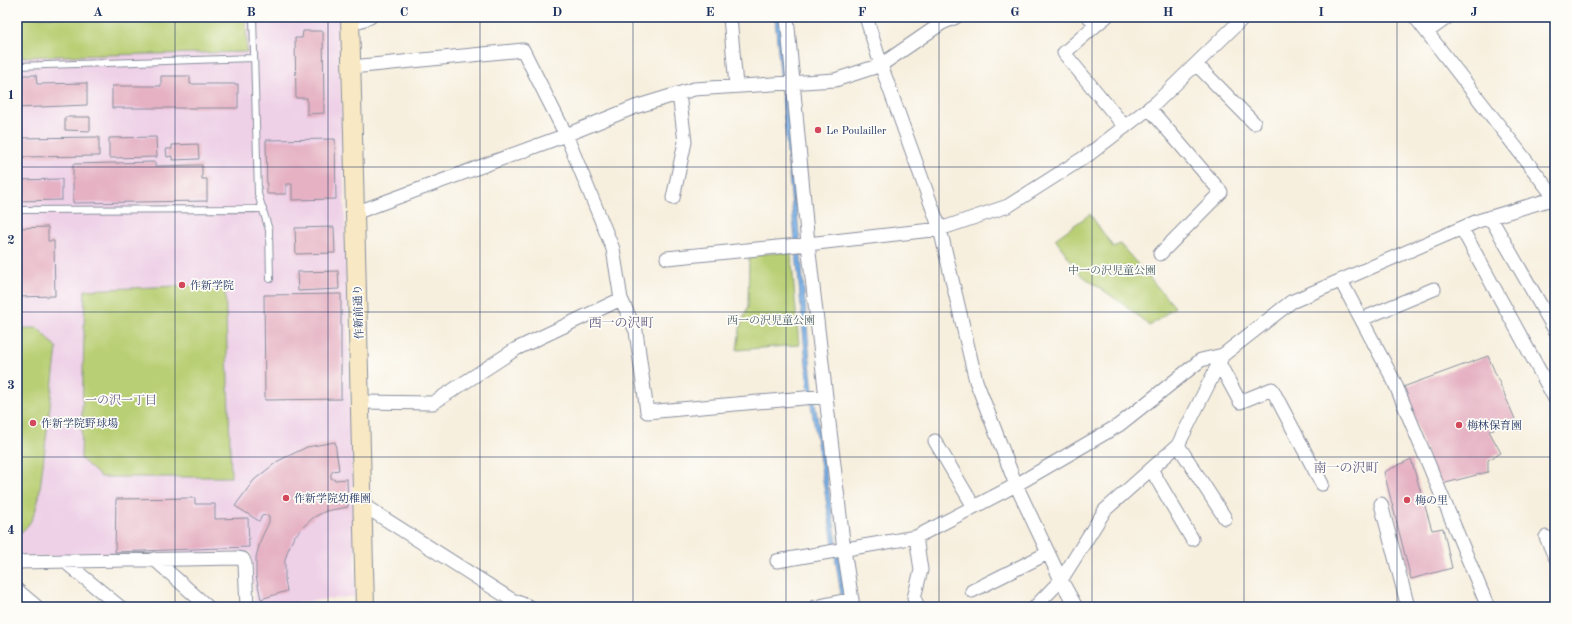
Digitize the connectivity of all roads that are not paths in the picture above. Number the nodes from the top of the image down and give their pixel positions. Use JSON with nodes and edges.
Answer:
{"nodes":[{"id":1,"x":253,"y":17,"type":"edge"},
{"id":2,"x":370,"y":17,"type":"edge"},
{"id":3,"x":730,"y":17,"type":"edge"},
{"id":4,"x":787,"y":17,"type":"edge"},
{"id":5,"x":866,"y":17,"type":"edge"},
{"id":6,"x":956,"y":17,"type":"edge"},
{"id":7,"x":1106,"y":17,"type":"edge"},
{"id":8,"x":1244,"y":17,"type":"edge"},
{"id":9,"x":1415,"y":17,"type":"edge"},
{"id":10,"x":1448,"y":17,"type":"edge"},
{"id":11,"x":350,"y":21,"type":"edge"},
{"id":12,"x":1093,"y":21,"type":"edge"},
{"id":13,"x":1427,"y":32,"type":"junction"},
{"id":14,"x":254,"y":58,"type":"junction"},
{"id":15,"x":1196,"y":64,"type":"junction"},
{"id":16,"x":881,"y":65,"type":"junction"},
{"id":17,"x":17,"y":66,"type":"edge"},
{"id":18,"x":352,"y":67,"type":"junction"},
{"id":19,"x":793,"y":82,"type":"junction"},
{"id":20,"x":736,"y":86,"type":"junction"},
{"id":21,"x":679,"y":94,"type":"junction"},
{"id":22,"x":1149,"y":108,"type":"junction"},
{"id":23,"x":1254,"y":124,"type":"dead end"},
{"id":24,"x":1124,"y":127,"type":"junction"},
{"id":25,"x":566,"y":135,"type":"junction"},
{"id":26,"x":673,"y":198,"type":"dead end"},
{"id":27,"x":1555,"y":198,"type":"edge"},
{"id":28,"x":263,"y":209,"type":"junction"},
{"id":29,"x":17,"y":210,"type":"edge"},
{"id":30,"x":355,"y":213,"type":"junction"},
{"id":31,"x":1490,"y":217,"type":"junction"},
{"id":32,"x":940,"y":229,"type":"junction"},
{"id":33,"x":1462,"y":229,"type":"junction"},
{"id":34,"x":808,"y":244,"type":"junction"},
{"id":35,"x":1160,"y":254,"type":"dead end"},
{"id":36,"x":667,"y":258,"type":"dead end"},
{"id":37,"x":270,"y":279,"type":"dead end"},
{"id":38,"x":1341,"y":281,"type":"junction"},
{"id":39,"x":1434,"y":289,"type":"dead end"},
{"id":40,"x":621,"y":299,"type":"junction"},
{"id":41,"x":1362,"y":319,"type":"junction"},
{"id":42,"x":1555,"y":330,"type":"edge"},
{"id":43,"x":1221,"y":359,"type":"junction"},
{"id":44,"x":826,"y":396,"type":"junction"},
{"id":45,"x":1555,"y":399,"type":"edge"},
{"id":46,"x":361,"y":402,"type":"junction"},
{"id":47,"x":935,"y":441,"type":"dead end"},
{"id":48,"x":1178,"y":445,"type":"junction"},
{"id":49,"x":1151,"y":469,"type":"junction"},
{"id":50,"x":1322,"y":484,"type":"dead end"},
{"id":51,"x":1016,"y":485,"type":"junction"},
{"id":52,"x":1381,"y":504,"type":"dead end"},
{"id":53,"x":363,"y":505,"type":"junction"},
{"id":54,"x":974,"y":507,"type":"junction"},
{"id":55,"x":1225,"y":518,"type":"dead end"},
{"id":56,"x":916,"y":537,"type":"junction"},
{"id":57,"x":1546,"y":537,"type":"dead end"},
{"id":58,"x":1192,"y":538,"type":"dead end"},
{"id":59,"x":844,"y":550,"type":"junction"},
{"id":60,"x":1048,"y":553,"type":"junction"},
{"id":61,"x":1555,"y":557,"type":"edge"},
{"id":62,"x":154,"y":559,"type":"junction"},
{"id":63,"x":64,"y":561,"type":"junction"},
{"id":64,"x":777,"y":561,"type":"dead end"},
{"id":65,"x":17,"y":562,"type":"edge"},
{"id":66,"x":1061,"y":580,"type":"junction"},
{"id":67,"x":17,"y":590,"type":"edge"},
{"id":68,"x":972,"y":591,"type":"dead end"},
{"id":69,"x":852,"y":603,"type":"edge"},
{"id":70,"x":37,"y":607,"type":"edge"},
{"id":71,"x":120,"y":607,"type":"edge"},
{"id":72,"x":208,"y":607,"type":"edge"},
{"id":73,"x":247,"y":607,"type":"edge"},
{"id":74,"x":365,"y":607,"type":"edge"},
{"id":75,"x":530,"y":607,"type":"edge"},
{"id":76,"x":815,"y":607,"type":"edge"},
{"id":77,"x":918,"y":607,"type":"edge"},
{"id":78,"x":1035,"y":607,"type":"edge"},
{"id":79,"x":1076,"y":607,"type":"edge"},
{"id":80,"x":1408,"y":607,"type":"edge"},
{"id":81,"x":1488,"y":607,"type":"edge"}],
"edges":[{"from":1,"to":14,"type":"lane"},
{"from":2,"to":11,"type":"street"},
{"from":3,"to":20,"type":"street"},
{"from":4,"to":19,"type":"street"},
{"from":5,"to":16,"type":"street"},
{"from":6,"to":16,"type":"street"},
{"from":7,"to":12,"type":"street"},
{"from":8,"to":15,"type":"street"},
{"from":9,"to":13,"type":"street"},
{"from":10,"to":13,"type":"street"},
{"from":11,"to":18,"type":"street","name":"作新前通り"},
{"from":12,"to":24,"type":"street"},
{"from":13,"to":27,"type":"street"},
{"from":14,"to":17,"type":"lane"},
{"from":14,"to":28,"type":"lane"},
{"from":15,"to":22,"type":"street"},
{"from":15,"to":23,"type":"street"},
{"from":16,"to":19,"type":"street"},
{"from":16,"to":32,"type":"street"},
{"from":18,"to":25,"type":"street"},
{"from":18,"to":30,"type":"street","name":"作新前通り"},
{"from":19,"to":20,"type":"street"},
{"from":19,"to":34,"type":"street"},
{"from":20,"to":21,"type":"street"},
{"from":21,"to":25,"type":"street"},
{"from":21,"to":26,"type":"street"},
{"from":22,"to":24,"type":"street"},
{"from":22,"to":35,"type":"street"},
{"from":24,"to":32,"type":"street"},
{"from":25,"to":30,"type":"street"},
{"from":25,"to":40,"type":"street"},
{"from":27,"to":31,"type":"street"},
{"from":28,"to":29,"type":"lane"},
{"from":28,"to":37,"type":"lane"},
{"from":30,"to":46,"type":"street","name":"作新前通り"},
{"from":31,"to":33,"type":"street"},
{"from":31,"to":42,"type":"street"},
{"from":32,"to":34,"type":"street"},
{"from":32,"to":51,"type":"street"},
{"from":33,"to":38,"type":"street"},
{"from":33,"to":45,"type":"street"},
{"from":34,"to":36,"type":"street"},
{"from":34,"to":44,"type":"street"},
{"from":38,"to":41,"type":"street"},
{"from":38,"to":43,"type":"street"},
{"from":39,"to":41,"type":"street"},
{"from":40,"to":44,"type":"street"},
{"from":40,"to":46,"type":"street"},
{"from":41,"to":81,"type":"street"},
{"from":43,"to":48,"type":"street"},
{"from":43,"to":50,"type":"street"},
{"from":43,"to":51,"type":"street"},
{"from":44,"to":59,"type":"street"},
{"from":46,"to":53,"type":"street","name":"作新前通り"},
{"from":47,"to":54,"type":"street"},
{"from":48,"to":49,"type":"street"},
{"from":48,"to":55,"type":"street"},
{"from":49,"to":58,"type":"street"},
{"from":49,"to":66,"type":"street"},
{"from":51,"to":54,"type":"street"},
{"from":51,"to":60,"type":"street"},
{"from":52,"to":80,"type":"street"},
{"from":53,"to":74,"type":"street","name":"作新前通り"},
{"from":53,"to":75,"type":"street"},
{"from":54,"to":56,"type":"street"},
{"from":56,"to":59,"type":"street"},
{"from":56,"to":77,"type":"street"},
{"from":57,"to":61,"type":"street"},
{"from":59,"to":64,"type":"street"},
{"from":59,"to":69,"type":"street"},
{"from":60,"to":66,"type":"street"},
{"from":60,"to":68,"type":"street"},
{"from":62,"to":63,"type":"street"},
{"from":62,"to":72,"type":"street"},
{"from":62,"to":73,"type":"street"},
{"from":63,"to":65,"type":"street"},
{"from":63,"to":71,"type":"street"},
{"from":66,"to":78,"type":"street"},
{"from":66,"to":79,"type":"street"},
{"from":67,"to":70,"type":"street"},
{"from":69,"to":76,"type":"street"}]}
